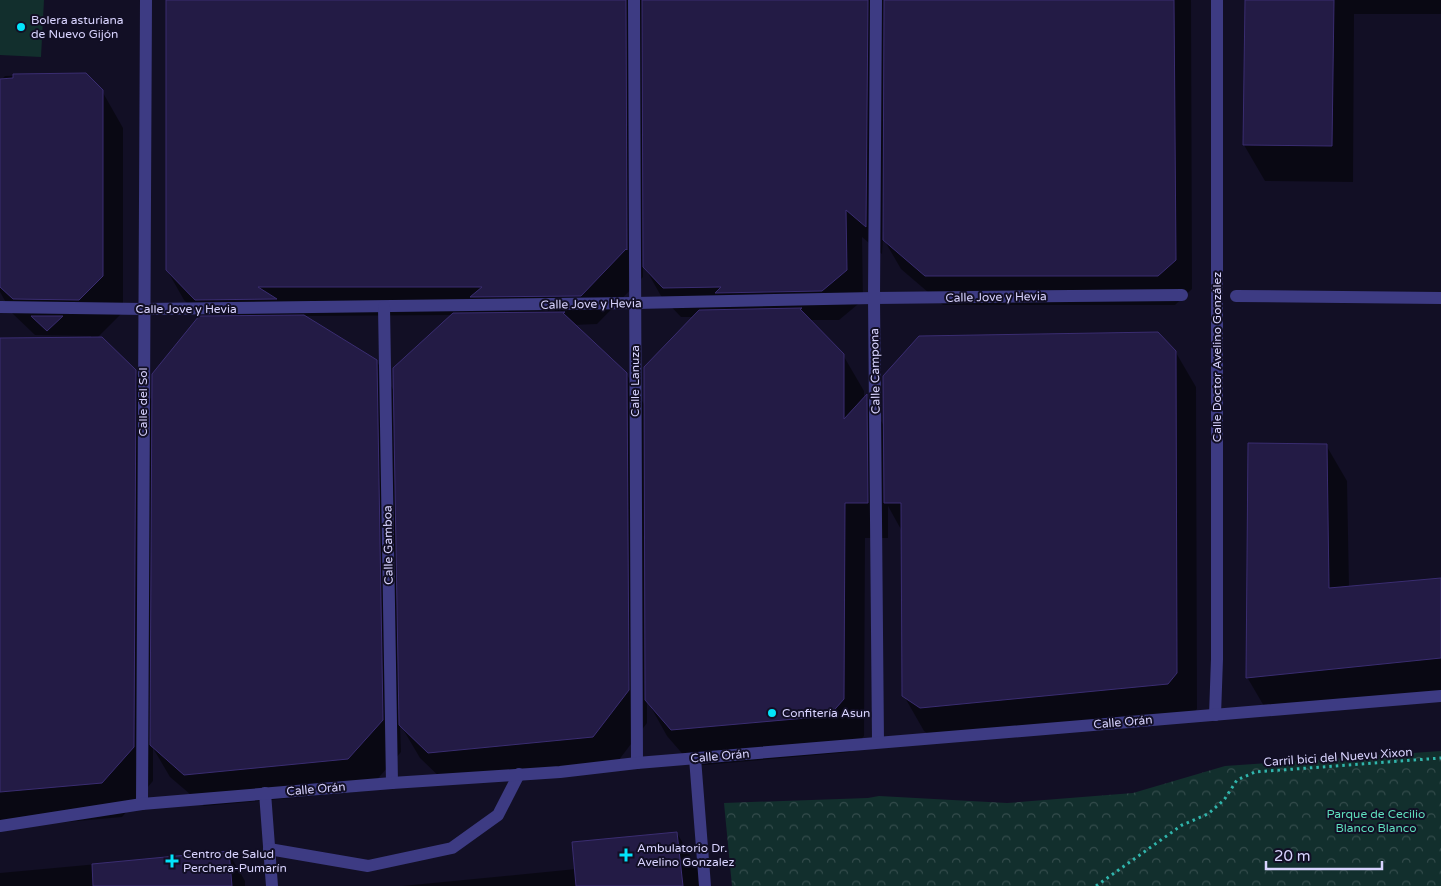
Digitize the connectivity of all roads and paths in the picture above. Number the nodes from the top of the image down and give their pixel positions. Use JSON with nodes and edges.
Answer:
{"nodes":[{"id":1,"x":146,"y":0,"type":"edge"},
{"id":2,"x":634,"y":0,"type":"edge"},
{"id":3,"x":876,"y":0,"type":"edge"},
{"id":4,"x":1217,"y":0,"type":"edge"},
{"id":5,"x":1182,"y":295,"type":"dead end"},
{"id":6,"x":1236,"y":296,"type":"dead end"},
{"id":7,"x":874,"y":298,"type":"junction"},
{"id":8,"x":1441,"y":298,"type":"edge"},
{"id":9,"x":635,"y":303,"type":"junction"},
{"id":10,"x":0,"y":306,"type":"edge"},
{"id":11,"x":384,"y":307,"type":"junction"},
{"id":12,"x":144,"y":309,"type":"junction"},
{"id":13,"x":1441,"y":696,"type":"edge"},
{"id":14,"x":1215,"y":714,"type":"junction"},
{"id":15,"x":878,"y":742,"type":"junction"},
{"id":16,"x":695,"y":758,"type":"junction"},
{"id":17,"x":1441,"y":758,"type":"edge"},
{"id":18,"x":637,"y":763,"type":"junction"},
{"id":19,"x":519,"y":774,"type":"junction"},
{"id":20,"x":392,"y":783,"type":"junction"},
{"id":21,"x":265,"y":794,"type":"junction"},
{"id":22,"x":142,"y":804,"type":"junction"},
{"id":23,"x":0,"y":826,"type":"edge"},
{"id":24,"x":269,"y":849,"type":"junction"},
{"id":25,"x":272,"y":886,"type":"edge"},
{"id":26,"x":706,"y":886,"type":"edge"},
{"id":27,"x":1096,"y":886,"type":"edge"}],
"edges":[{"from":1,"to":12,"type":"street","name":"Calle del Sol"},
{"from":2,"to":9,"type":"street","name":"Calle Lanuza"},
{"from":3,"to":7,"type":"street","name":"Calle Campona"},
{"from":4,"to":14,"type":"street","name":"Calle Doctor Avelino González"},
{"from":5,"to":7,"type":"street","name":"Calle Jove y Hevia"},
{"from":6,"to":8,"type":"street"},
{"from":7,"to":9,"type":"street","name":"Calle Jove y Hevia"},
{"from":7,"to":15,"type":"street","name":"Calle Campona"},
{"from":9,"to":11,"type":"street","name":"Calle Jove y Hevia"},
{"from":9,"to":18,"type":"street","name":"Calle Lanuza"},
{"from":10,"to":12,"type":"street","name":"Calle Jove y Hevia"},
{"from":11,"to":12,"type":"street","name":"Calle Jove y Hevia"},
{"from":11,"to":20,"type":"street","name":"Calle Gamboa"},
{"from":12,"to":22,"type":"street","name":"Calle del Sol"},
{"from":13,"to":14,"type":"street","name":"Calle Orán"},
{"from":14,"to":15,"type":"street","name":"Calle Orán"},
{"from":15,"to":16,"type":"street","name":"Calle Orán"},
{"from":16,"to":18,"type":"street","name":"Calle Orán"},
{"from":16,"to":26,"type":"street"},
{"from":17,"to":27,"type":"path","name":"Carril bici del Nuevu Xixon"},
{"from":18,"to":19,"type":"street","name":"Calle Orán"},
{"from":19,"to":20,"type":"street","name":"Calle Orán"},
{"from":19,"to":24,"type":"street"},
{"from":20,"to":21,"type":"street","name":"Calle Orán"},
{"from":21,"to":22,"type":"street","name":"Calle Orán"},
{"from":21,"to":24,"type":"street"},
{"from":22,"to":23,"type":"street","name":"Calle Orán"},
{"from":24,"to":25,"type":"street"}]}
